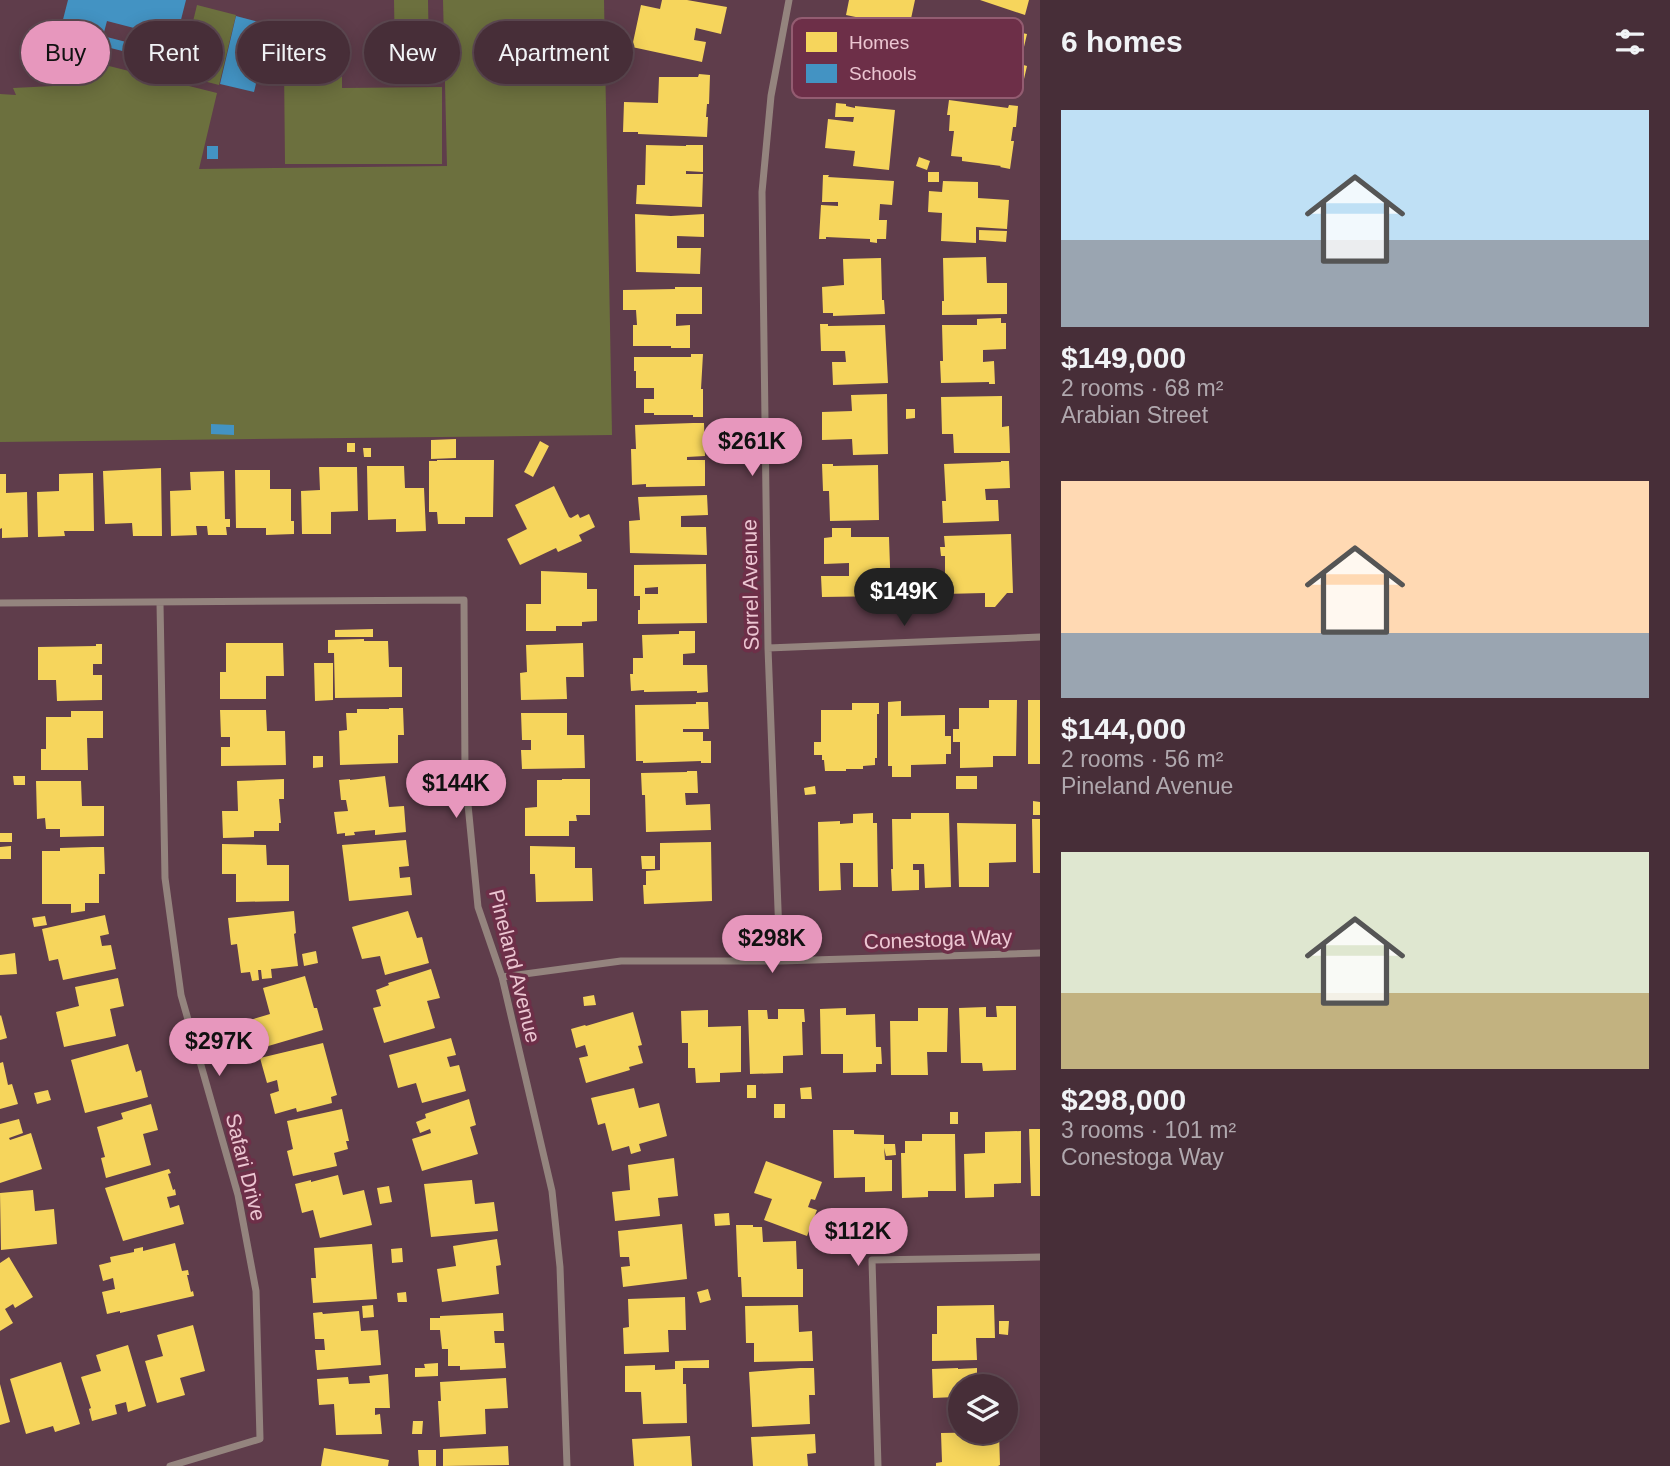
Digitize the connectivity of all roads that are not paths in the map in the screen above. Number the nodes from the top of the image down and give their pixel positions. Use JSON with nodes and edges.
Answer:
{"nodes":[{"id":1,"x":789,"y":0,"type":"edge"},
{"id":2,"x":0,"y":603,"type":"edge"},
{"id":3,"x":160,"y":603,"type":"junction"},
{"id":4,"x":1040,"y":637,"type":"edge"},
{"id":5,"x":768,"y":648,"type":"junction"},
{"id":6,"x":1040,"y":953,"type":"edge"},
{"id":7,"x":780,"y":961,"type":"junction"},
{"id":8,"x":502,"y":977,"type":"junction"},
{"id":9,"x":1040,"y":1257,"type":"edge"},
{"id":10,"x":170,"y":1466,"type":"edge"},
{"id":11,"x":567,"y":1466,"type":"edge"},
{"id":12,"x":878,"y":1466,"type":"edge"}],
"edges":[{"from":1,"to":5,"type":"street","name":"Sorrel Avenue"},
{"from":2,"to":3,"type":"street","name":"Pineland Avenue"},
{"from":3,"to":8,"type":"street","name":"Pineland Avenue"},
{"from":3,"to":10,"type":"street","name":"Safari Drive"},
{"from":4,"to":5,"type":"street"},
{"from":5,"to":7,"type":"street","name":"Sorrel Avenue"},
{"from":6,"to":7,"type":"street","name":"Conestoga Way"},
{"from":7,"to":8,"type":"street","name":"Conestoga Way"},
{"from":8,"to":11,"type":"street","name":"Pineland Avenue"},
{"from":9,"to":12,"type":"street"}]}
